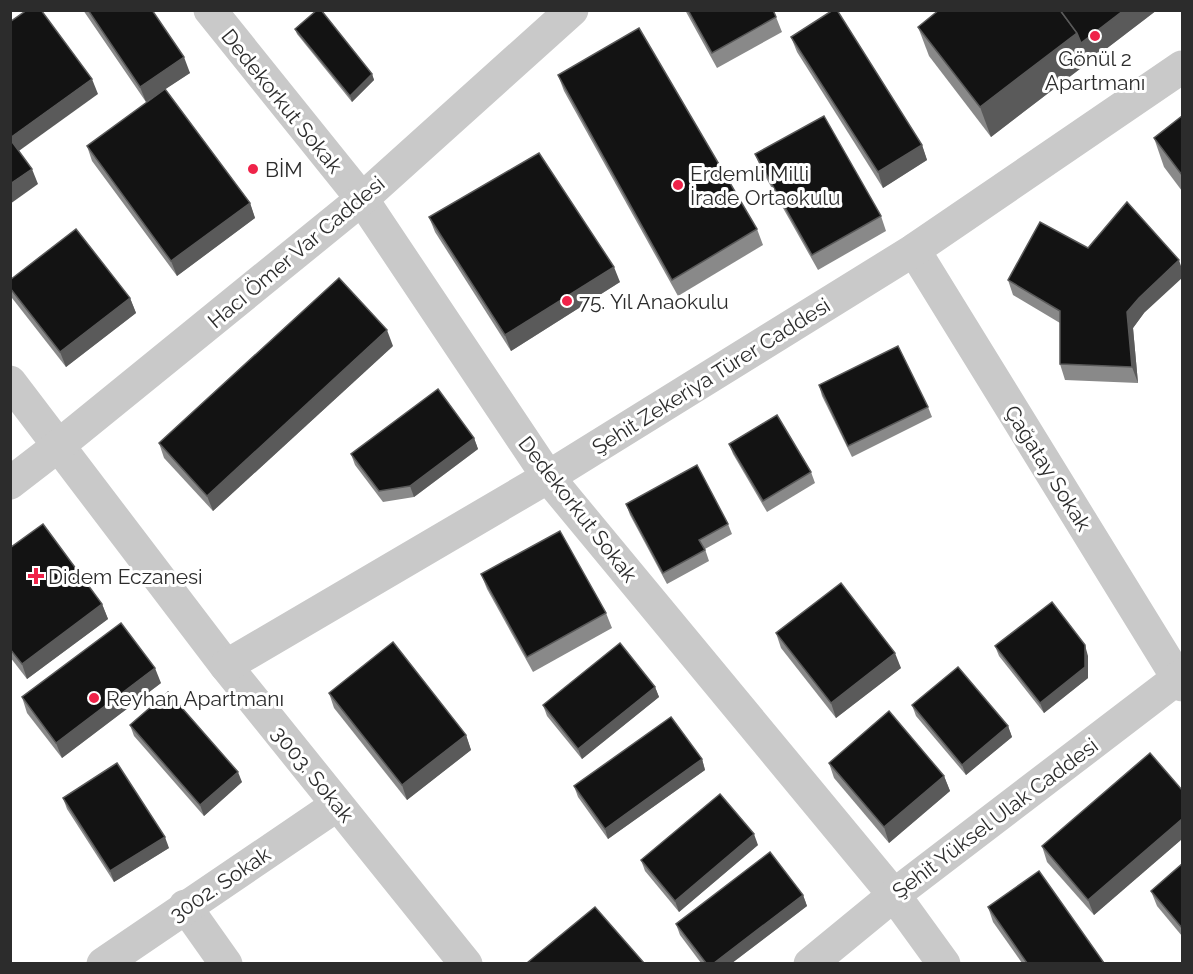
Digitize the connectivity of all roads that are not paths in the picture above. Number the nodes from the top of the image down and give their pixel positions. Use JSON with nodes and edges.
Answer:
{"nodes":[{"id":1,"x":210,"y":10,"type":"edge"},
{"id":2,"x":572,"y":10,"type":"edge"},
{"id":3,"x":1182,"y":67,"type":"edge"},
{"id":4,"x":362,"y":199,"type":"junction"},
{"id":5,"x":914,"y":250,"type":"junction"},
{"id":6,"x":10,"y":382,"type":"edge"},
{"id":7,"x":58,"y":446,"type":"junction"},
{"id":8,"x":548,"y":477,"type":"junction"},
{"id":9,"x":10,"y":483,"type":"edge"},
{"id":10,"x":226,"y":666,"type":"junction"},
{"id":11,"x":1181,"y":680,"type":"edge"},
{"id":12,"x":337,"y":805,"type":"junction"},
{"id":13,"x":894,"y":895,"type":"junction"},
{"id":14,"x":185,"y":906,"type":"junction"},
{"id":15,"x":103,"y":963,"type":"edge"},
{"id":16,"x":226,"y":963,"type":"edge"},
{"id":17,"x":465,"y":963,"type":"edge"},
{"id":18,"x":810,"y":963,"type":"edge"},
{"id":19,"x":944,"y":963,"type":"edge"}],
"edges":[{"from":1,"to":4,"type":"street","name":"Dedekorkut Sokak"},
{"from":2,"to":4,"type":"street","name":"Hacı Ömer Var Caddesi"},
{"from":3,"to":5,"type":"street","name":"Şehit Zekeriya Türer Caddesi"},
{"from":4,"to":7,"type":"street","name":"Hacı Ömer Var Caddesi"},
{"from":4,"to":8,"type":"street","name":"Dedekorkut Sokak"},
{"from":5,"to":8,"type":"street","name":"Şehit Zekeriya Türer Caddesi"},
{"from":5,"to":11,"type":"street","name":"Çağatay Sokak"},
{"from":6,"to":7,"type":"street","name":"3003. Sokak"},
{"from":7,"to":9,"type":"street","name":"Hacı Ömer Var Caddesi"},
{"from":7,"to":10,"type":"street","name":"3003. Sokak"},
{"from":8,"to":10,"type":"street","name":"Şehit Zekeriya Türer Caddesi"},
{"from":8,"to":13,"type":"street","name":"Dedekorkut Sokak"},
{"from":10,"to":12,"type":"street","name":"3003. Sokak"},
{"from":11,"to":13,"type":"street","name":"Şehit Yüksel Ulak Caddesi"},
{"from":12,"to":14,"type":"street","name":"3002. Sokak"},
{"from":12,"to":17,"type":"street","name":"3003. Sokak"},
{"from":13,"to":18,"type":"street","name":"Şehit Yüksel Ulak Caddesi"},
{"from":13,"to":19,"type":"street","name":"Dedekorkut Sokak"},
{"from":14,"to":15,"type":"street","name":"3002. Sokak"},
{"from":14,"to":16,"type":"street"}]}
